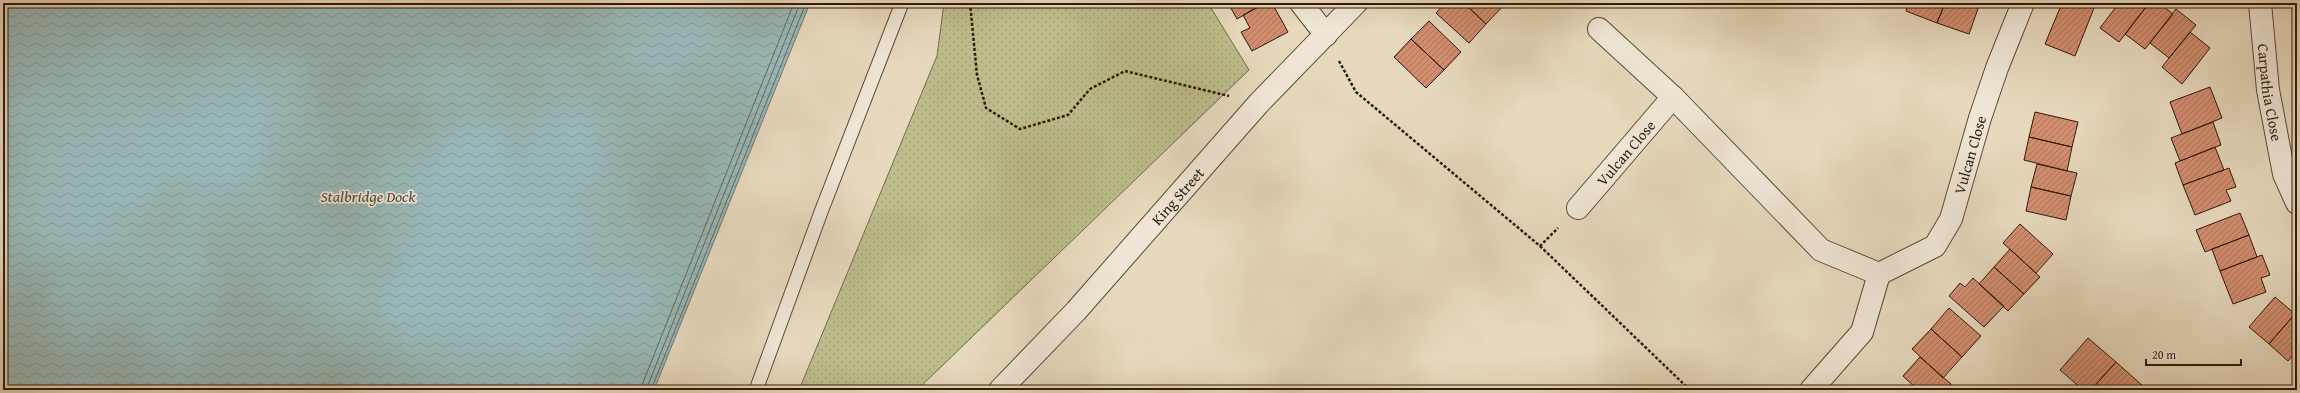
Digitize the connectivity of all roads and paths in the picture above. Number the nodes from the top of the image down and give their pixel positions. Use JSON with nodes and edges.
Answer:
{"nodes":[{"id":1,"x":902,"y":3,"type":"edge"},
{"id":2,"x":970,"y":3,"type":"edge"},
{"id":3,"x":1301,"y":3,"type":"edge"},
{"id":4,"x":1356,"y":3,"type":"edge"},
{"id":5,"x":2023,"y":3,"type":"edge"},
{"id":6,"x":2260,"y":3,"type":"edge"},
{"id":7,"x":1599,"y":29,"type":"dead end"},
{"id":8,"x":1326,"y":36,"type":"junction"},
{"id":9,"x":1673,"y":97,"type":"junction"},
{"id":10,"x":1259,"y":103,"type":"junction"},
{"id":11,"x":2297,"y":203,"type":"edge"},
{"id":12,"x":1578,"y":208,"type":"joint"},
{"id":13,"x":1540,"y":246,"type":"junction"},
{"id":14,"x":1879,"y":274,"type":"junction"},
{"id":15,"x":756,"y":390,"type":"edge"},
{"id":16,"x":1000,"y":390,"type":"edge"},
{"id":17,"x":1690,"y":390,"type":"edge"},
{"id":18,"x":1811,"y":390,"type":"edge"}],
"edges":[{"from":1,"to":15,"type":"lane"},
{"from":2,"to":10,"type":"path"},
{"from":3,"to":8,"type":"street"},
{"from":4,"to":8,"type":"street","name":"King Street"},
{"from":5,"to":14,"type":"street","name":"Vulcan Close"},
{"from":6,"to":11,"type":"street","name":"Carpathia Close"},
{"from":7,"to":9,"type":"street"},
{"from":8,"to":10,"type":"street","name":"King Street"},
{"from":8,"to":13,"type":"path"},
{"from":9,"to":12,"type":"street","name":"Vulcan Close"},
{"from":9,"to":14,"type":"street"},
{"from":10,"to":16,"type":"street","name":"King Street"},
{"from":12,"to":13,"type":"path"},
{"from":13,"to":17,"type":"path"},
{"from":14,"to":18,"type":"street"}]}
